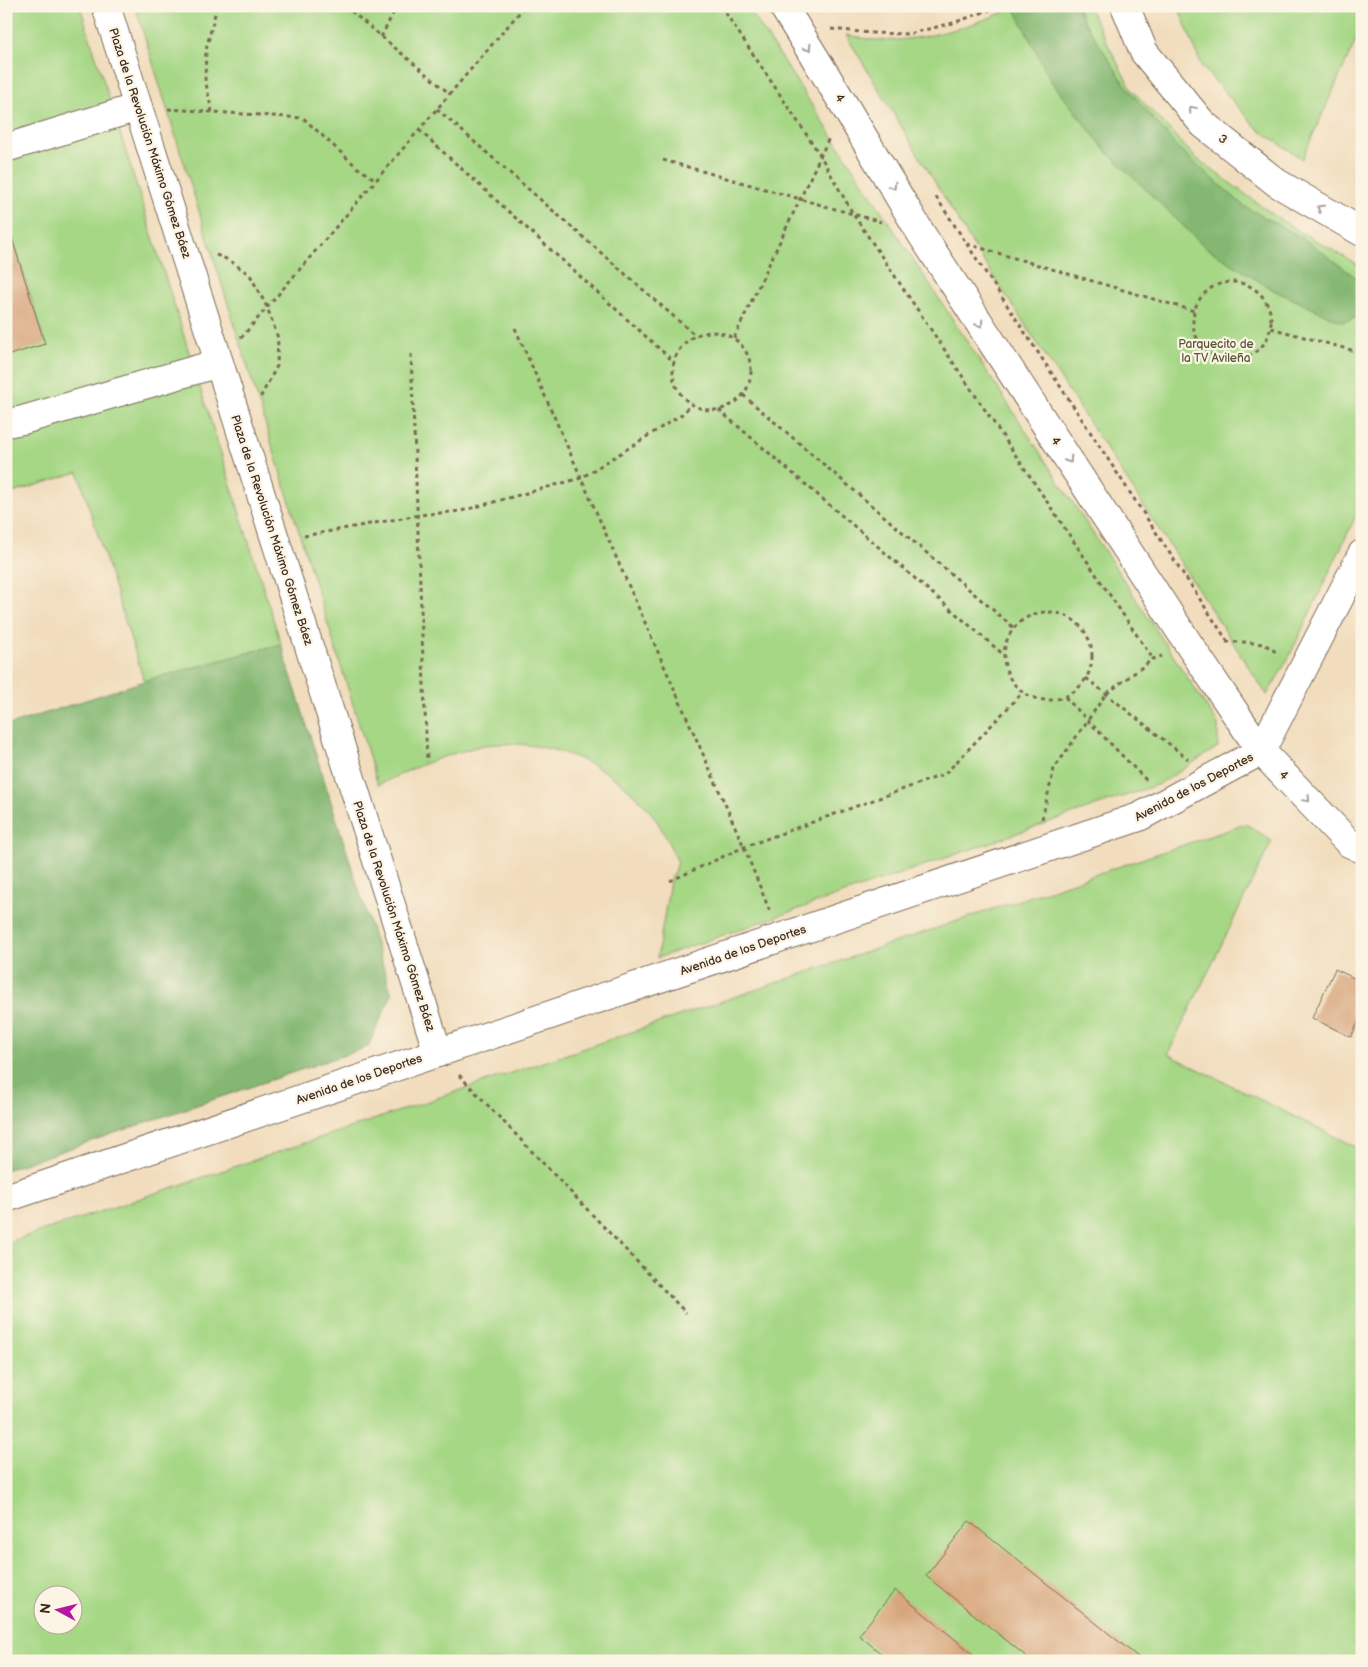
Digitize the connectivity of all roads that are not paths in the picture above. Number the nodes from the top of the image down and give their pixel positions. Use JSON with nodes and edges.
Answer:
{"nodes":[{"id":1,"x":106,"y":6,"type":"edge"},
{"id":2,"x":782,"y":6,"type":"edge"},
{"id":3,"x":1125,"y":6,"type":"edge"},
{"id":4,"x":138,"y":107,"type":"junction"},
{"id":5,"x":6,"y":148,"type":"edge"},
{"id":6,"x":1362,"y":232,"type":"edge"},
{"id":7,"x":219,"y":363,"type":"junction"},
{"id":8,"x":6,"y":423,"type":"edge"},
{"id":9,"x":1362,"y":554,"type":"edge"},
{"id":10,"x":1356,"y":583,"type":"edge"},
{"id":11,"x":1262,"y":751,"type":"junction"},
{"id":12,"x":1362,"y":849,"type":"edge"},
{"id":13,"x":438,"y":1053,"type":"junction"},
{"id":14,"x":6,"y":1198,"type":"edge"}],
"edges":[{"from":1,"to":4,"type":"street","name":"Plaza de la Revolución Máximo Gómez Báez"},
{"from":2,"to":11,"type":"street","name":"4","one_way":true},
{"from":6,"to":3,"type":"street","name":"3","one_way":true},
{"from":4,"to":5,"type":"street"},
{"from":4,"to":7,"type":"street","name":"Plaza de la Revolución Máximo Gómez Báez"},
{"from":7,"to":8,"type":"street"},
{"from":7,"to":13,"type":"street","name":"Plaza de la Revolución Máximo Gómez Báez"},
{"from":9,"to":10,"type":"street","name":"Avenida de los Deportes"},
{"from":10,"to":11,"type":"street","name":"Avenida de los Deportes"},
{"from":11,"to":12,"type":"street","name":"4","one_way":true},
{"from":11,"to":13,"type":"street","name":"Avenida de los Deportes"},
{"from":13,"to":14,"type":"street","name":"Avenida de los Deportes"}]}
